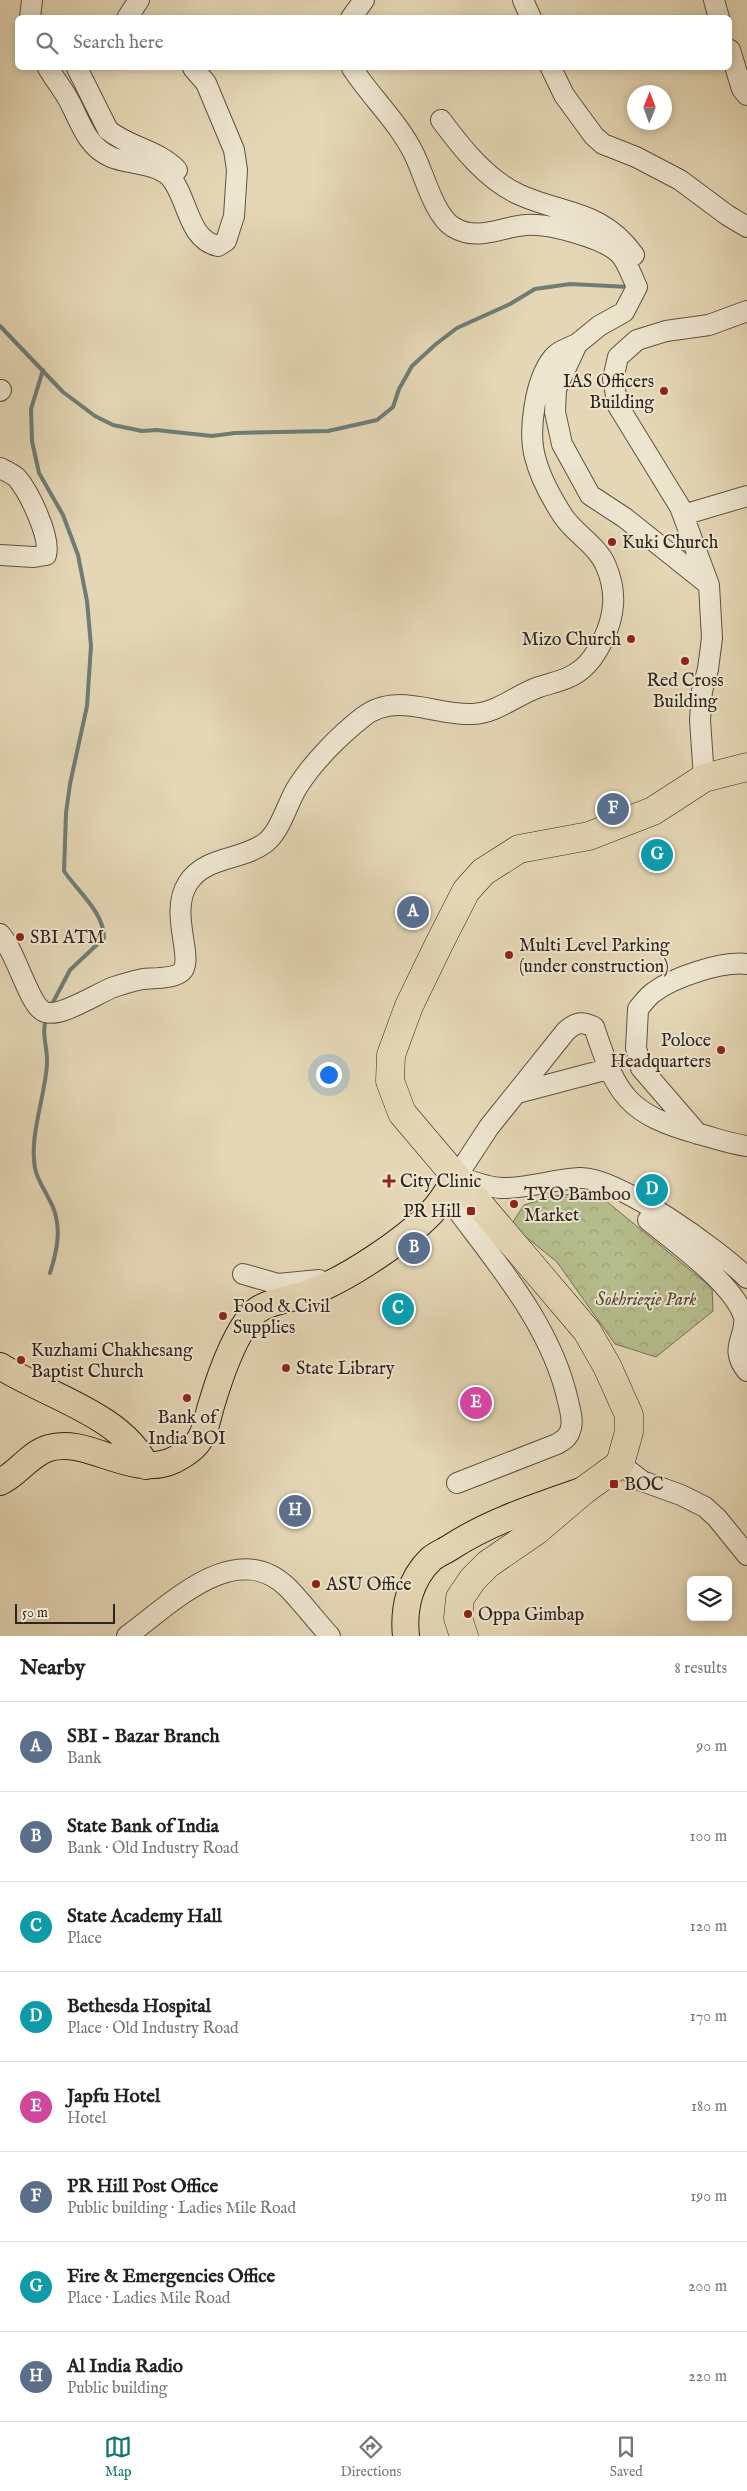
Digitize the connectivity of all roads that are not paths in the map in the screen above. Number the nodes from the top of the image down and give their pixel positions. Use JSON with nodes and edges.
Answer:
{"nodes":[{"id":1,"x":32,"y":0,"type":"edge"},
{"id":2,"x":139,"y":0,"type":"edge"},
{"id":3,"x":364,"y":0,"type":"edge"},
{"id":4,"x":523,"y":0,"type":"edge"},
{"id":5,"x":714,"y":0,"type":"edge"},
{"id":6,"x":30,"y":15,"type":"edge"},
{"id":7,"x":128,"y":15,"type":"edge"},
{"id":8,"x":353,"y":15,"type":"edge"},
{"id":9,"x":530,"y":15,"type":"edge"},
{"id":10,"x":718,"y":15,"type":"edge"},
{"id":11,"x":732,"y":56,"type":"edge"},
{"id":12,"x":49,"y":70,"type":"edge"},
{"id":13,"x":78,"y":70,"type":"edge"},
{"id":14,"x":195,"y":70,"type":"edge"},
{"id":15,"x":353,"y":70,"type":"edge"},
{"id":16,"x":552,"y":70,"type":"edge"},
{"id":17,"x":747,"y":95,"type":"edge"},
{"id":18,"x":441,"y":120,"type":"dead end"},
{"id":19,"x":747,"y":227,"type":"edge"},
{"id":20,"x":215,"y":245,"type":"junction"},
{"id":21,"x":632,"y":296,"type":"junction"},
{"id":22,"x":747,"y":311,"type":"edge"},
{"id":23,"x":577,"y":344,"type":"junction"},
{"id":24,"x":0,"y":468,"type":"edge"},
{"id":25,"x":747,"y":496,"type":"edge"},
{"id":26,"x":683,"y":515,"type":"junction"},
{"id":27,"x":0,"y":555,"type":"edge"},
{"id":28,"x":709,"y":585,"type":"junction"},
{"id":29,"x":747,"y":767,"type":"edge"},
{"id":30,"x":704,"y":778,"type":"junction"},
{"id":31,"x":0,"y":934,"type":"edge"},
{"id":32,"x":747,"y":964,"type":"edge"},
{"id":33,"x":608,"y":1069,"type":"junction"},
{"id":34,"x":517,"y":1093,"type":"junction"},
{"id":35,"x":698,"y":1134,"type":"junction"},
{"id":36,"x":747,"y":1146,"type":"edge"},
{"id":37,"x":451,"y":1185,"type":"junction"},
{"id":38,"x":613,"y":1186,"type":"junction"},
{"id":39,"x":369,"y":1260,"type":"junction"},
{"id":40,"x":243,"y":1274,"type":"dead end"},
{"id":41,"x":747,"y":1278,"type":"edge"},
{"id":42,"x":0,"y":1366,"type":"edge"},
{"id":43,"x":747,"y":1371,"type":"edge"},
{"id":44,"x":620,"y":1464,"type":"junction"},
{"id":45,"x":146,"y":1466,"type":"junction"},
{"id":46,"x":0,"y":1482,"type":"edge"},
{"id":47,"x":457,"y":1483,"type":"dead end"},
{"id":48,"x":583,"y":1491,"type":"junction"},
{"id":49,"x":747,"y":1555,"type":"edge"},
{"id":50,"x":127,"y":1636,"type":"edge"},
{"id":51,"x":330,"y":1636,"type":"edge"},
{"id":52,"x":406,"y":1636,"type":"edge"},
{"id":53,"x":464,"y":1636,"type":"edge"}],
"edges":[{"from":1,"to":6,"type":"street"},
{"from":2,"to":7,"type":"street"},
{"from":3,"to":8,"type":"street"},
{"from":4,"to":9,"type":"street"},
{"from":5,"to":10,"type":"street"},
{"from":11,"to":17,"type":"street"},
{"from":12,"to":20,"type":"street"},
{"from":13,"to":20,"type":"street"},
{"from":14,"to":20,"type":"street"},
{"from":15,"to":21,"type":"street"},
{"from":16,"to":19,"type":"street"},
{"from":18,"to":21,"type":"street"},
{"from":21,"to":23,"type":"street"},
{"from":22,"to":26,"type":"street"},
{"from":23,"to":28,"type":"street"},
{"from":23,"to":31,"type":"street"},
{"from":24,"to":27,"type":"street"},
{"from":25,"to":26,"type":"street"},
{"from":26,"to":28,"type":"street"},
{"from":28,"to":30,"type":"street"},
{"from":29,"to":30,"type":"highway"},
{"from":30,"to":37,"type":"highway"},
{"from":32,"to":35,"type":"street"},
{"from":33,"to":34,"type":"street"},
{"from":33,"to":34,"type":"street"},
{"from":33,"to":35,"type":"street"},
{"from":34,"to":37,"type":"street"},
{"from":35,"to":36,"type":"street"},
{"from":37,"to":38,"type":"street"},
{"from":37,"to":39,"type":"main road"},
{"from":37,"to":44,"type":"highway"},
{"from":37,"to":47,"type":"street"},
{"from":38,"to":41,"type":"street"},
{"from":38,"to":43,"type":"street"},
{"from":39,"to":40,"type":"street"},
{"from":39,"to":45,"type":"main road"},
{"from":42,"to":45,"type":"main road"},
{"from":44,"to":48,"type":"highway"},
{"from":44,"to":49,"type":"street"},
{"from":45,"to":46,"type":"main road"},
{"from":48,"to":52,"type":"main road"},
{"from":48,"to":53,"type":"highway"},
{"from":50,"to":51,"type":"street"}]}
